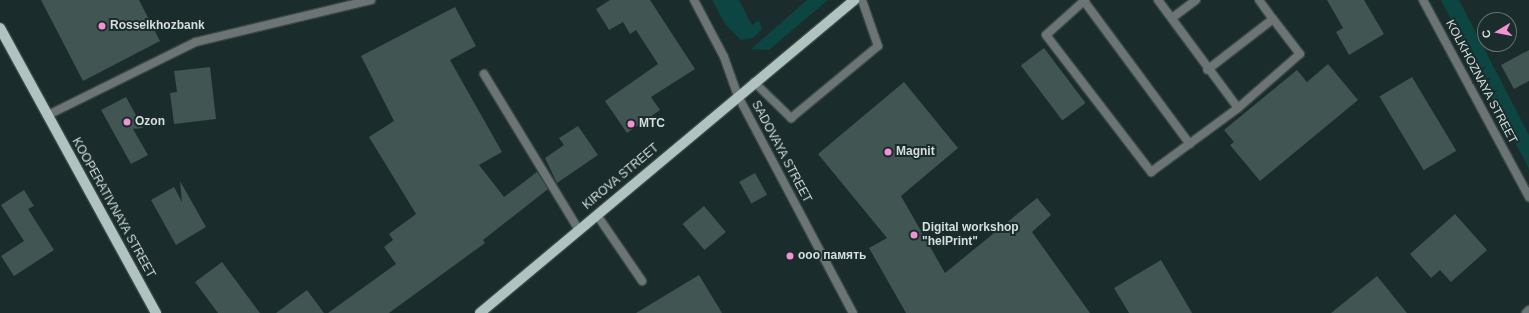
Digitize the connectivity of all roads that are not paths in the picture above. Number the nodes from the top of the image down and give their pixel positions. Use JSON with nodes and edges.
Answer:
{"nodes":[{"id":1,"x":371,"y":0,"type":"edge"},
{"id":2,"x":694,"y":0,"type":"edge"},
{"id":3,"x":854,"y":0,"type":"edge"},
{"id":4,"x":862,"y":0,"type":"edge"},
{"id":5,"x":1085,"y":0,"type":"edge"},
{"id":6,"x":1158,"y":0,"type":"edge"},
{"id":7,"x":1196,"y":0,"type":"edge"},
{"id":8,"x":1259,"y":0,"type":"edge"},
{"id":9,"x":1423,"y":0,"type":"edge"},
{"id":10,"x":1172,"y":18,"type":"junction"},
{"id":11,"x":1273,"y":18,"type":"junction"},
{"id":12,"x":0,"y":28,"type":"edge"},
{"id":13,"x":1208,"y":70,"type":"junction"},
{"id":14,"x":484,"y":74,"type":"dead end"},
{"id":15,"x":754,"y":82,"type":"junction"},
{"id":16,"x":738,"y":96,"type":"junction"},
{"id":17,"x":1238,"y":108,"type":"junction"},
{"id":18,"x":48,"y":115,"type":"junction"},
{"id":19,"x":1190,"y":144,"type":"junction"},
{"id":20,"x":1529,"y":197,"type":"edge"},
{"id":21,"x":597,"y":215,"type":"junction"},
{"id":22,"x":579,"y":230,"type":"junction"},
{"id":23,"x":642,"y":281,"type":"dead end"},
{"id":24,"x":1529,"y":310,"type":"edge"},
{"id":25,"x":156,"y":313,"type":"edge"},
{"id":26,"x":480,"y":313,"type":"edge"},
{"id":27,"x":852,"y":313,"type":"edge"},
{"id":28,"x":1526,"y":313,"type":"edge"}],
"edges":[{"from":1,"to":18,"type":"street"},
{"from":2,"to":16,"type":"street","name":"SADOVAYA STREET"},
{"from":3,"to":15,"type":"main road","name":"KIROVA STREET"},
{"from":4,"to":15,"type":"street"},
{"from":5,"to":19,"type":"street"},
{"from":5,"to":19,"type":"street"},
{"from":6,"to":10,"type":"street"},
{"from":7,"to":10,"type":"street"},
{"from":8,"to":11,"type":"street"},
{"from":9,"to":20,"type":"street","name":"KOLKHOZNAYA STREET"},
{"from":10,"to":13,"type":"street"},
{"from":11,"to":13,"type":"street"},
{"from":11,"to":17,"type":"street"},
{"from":12,"to":18,"type":"main road","name":"KOOPERATIVNAYA STREET"},
{"from":13,"to":17,"type":"street"},
{"from":14,"to":22,"type":"street"},
{"from":15,"to":16,"type":"main road","name":"KIROVA STREET"},
{"from":16,"to":21,"type":"main road","name":"KIROVA STREET"},
{"from":16,"to":27,"type":"street","name":"SADOVAYA STREET"},
{"from":17,"to":19,"type":"street"},
{"from":18,"to":25,"type":"main road","name":"KOOPERATIVNAYA STREET"},
{"from":21,"to":22,"type":"main road","name":"KIROVA STREET"},
{"from":21,"to":23,"type":"street"},
{"from":22,"to":26,"type":"main road","name":"KIROVA STREET"},
{"from":24,"to":28,"type":"street"}]}
